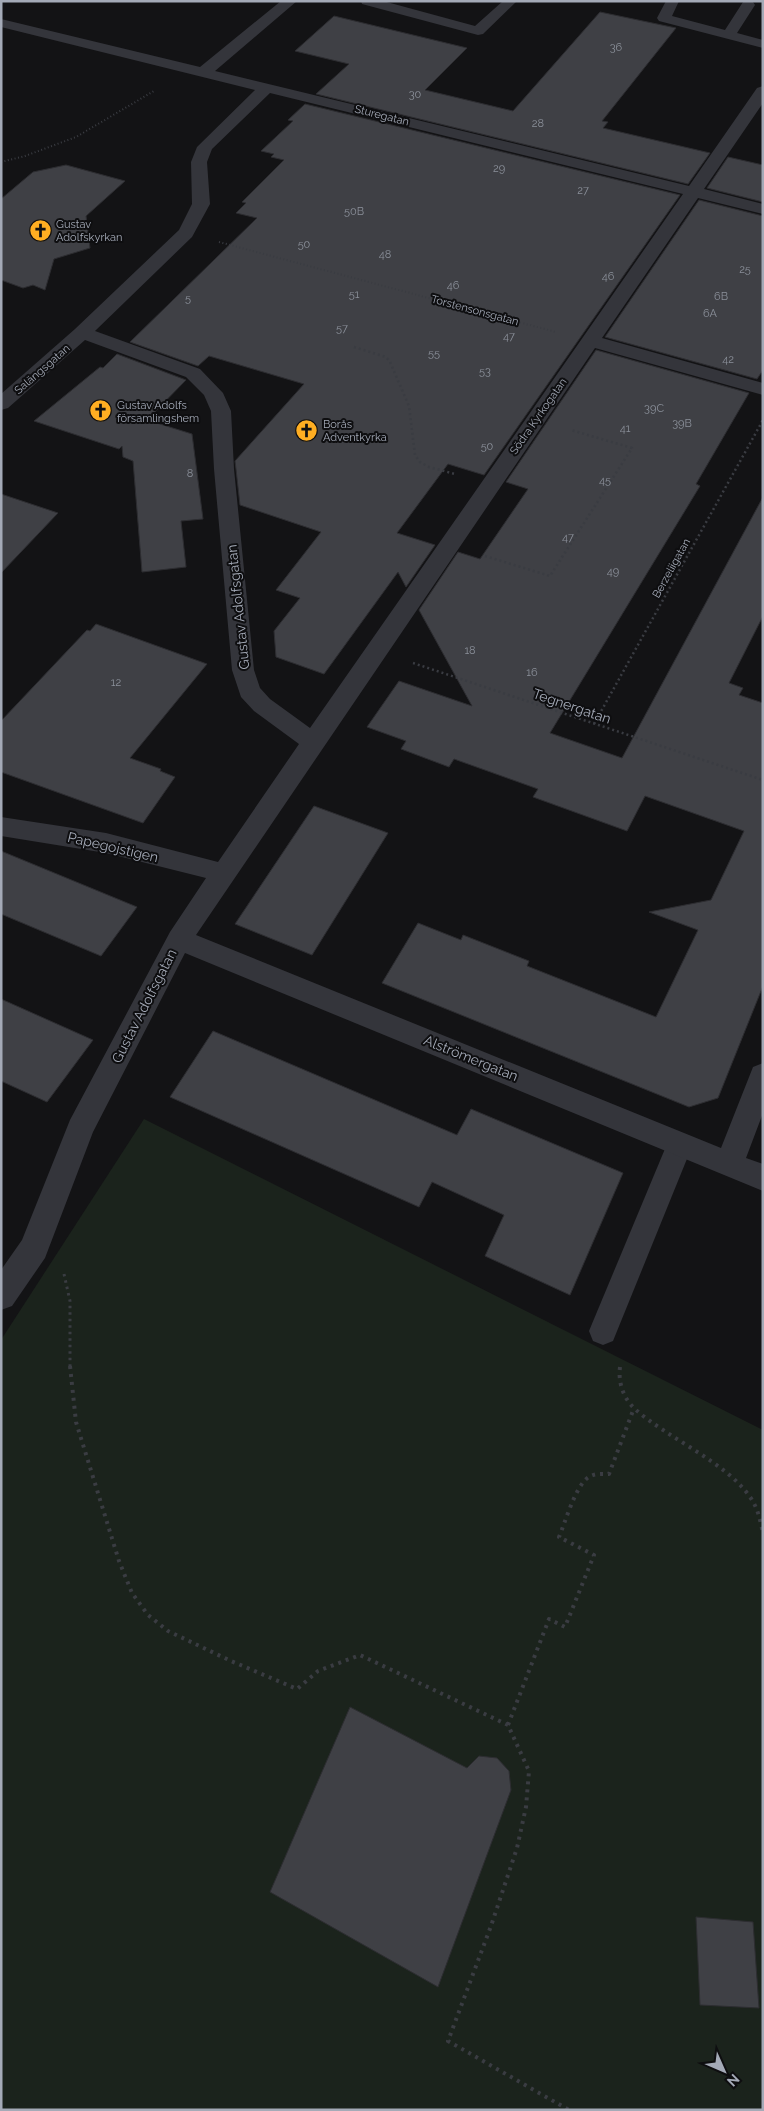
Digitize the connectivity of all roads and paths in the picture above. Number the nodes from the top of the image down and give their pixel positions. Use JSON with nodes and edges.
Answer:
{"nodes":[{"id":1,"x":290,"y":1,"type":"edge"},
{"id":2,"x":511,"y":1,"type":"edge"},
{"id":3,"x":673,"y":1,"type":"edge"},
{"id":4,"x":371,"y":2,"type":"edge"},
{"id":5,"x":748,"y":5,"type":"dead end"},
{"id":6,"x":1,"y":23,"type":"edge"},
{"id":7,"x":729,"y":35,"type":"junction"},
{"id":8,"x":763,"y":44,"type":"edge"},
{"id":9,"x":198,"y":70,"type":"junction"},
{"id":10,"x":267,"y":87,"type":"junction"},
{"id":11,"x":763,"y":91,"type":"edge"},
{"id":12,"x":1,"y":162,"type":"edge"},
{"id":13,"x":694,"y":192,"type":"junction"},
{"id":14,"x":763,"y":208,"type":"edge"},
{"id":15,"x":186,"y":233,"type":"junction"},
{"id":16,"x":82,"y":333,"type":"junction"},
{"id":17,"x":590,"y":341,"type":"junction"},
{"id":18,"x":354,"y":347,"type":"dead end"},
{"id":19,"x":763,"y":389,"type":"edge"},
{"id":20,"x":1,"y":404,"type":"edge"},
{"id":21,"x":535,"y":420,"type":"junction"},
{"id":22,"x":763,"y":420,"type":"edge"},
{"id":23,"x":489,"y":484,"type":"junction"},
{"id":24,"x":448,"y":545,"type":"junction"},
{"id":25,"x":375,"y":650,"type":"junction"},
{"id":26,"x":594,"y":724,"type":"junction"},
{"id":27,"x":313,"y":742,"type":"junction"},
{"id":28,"x":763,"y":780,"type":"edge"},
{"id":29,"x":1,"y":826,"type":"edge"},
{"id":30,"x":224,"y":873,"type":"junction"},
{"id":31,"x":180,"y":939,"type":"junction"},
{"id":32,"x":763,"y":1075,"type":"edge"},
{"id":33,"x":680,"y":1144,"type":"junction"},
{"id":34,"x":729,"y":1164,"type":"junction"},
{"id":35,"x":763,"y":1178,"type":"edge"},
{"id":36,"x":34,"y":1248,"type":"junction"},
{"id":37,"x":1,"y":1296,"type":"edge"},
{"id":38,"x":603,"y":1331,"type":"joint"},
{"id":39,"x":634,"y":1408,"type":"junction"},
{"id":40,"x":763,"y":1533,"type":"edge"},
{"id":41,"x":508,"y":1725,"type":"junction"},
{"id":42,"x":569,"y":2110,"type":"edge"}],
"edges":[{"from":1,"to":9,"type":"street"},
{"from":2,"to":4,"type":"lane"},
{"from":3,"to":7,"type":"lane"},
{"from":5,"to":7,"type":"lane"},
{"from":6,"to":9,"type":"street","name":"Sturegatan"},
{"from":7,"to":8,"type":"lane"},
{"from":9,"to":10,"type":"street","name":"Sturegatan"},
{"from":9,"to":12,"type":"path"},
{"from":10,"to":13,"type":"street","name":"Sturegatan"},
{"from":10,"to":15,"type":"street"},
{"from":11,"to":13,"type":"street","name":"Södra Kyrkogatan"},
{"from":13,"to":14,"type":"street","name":"Sturegatan"},
{"from":13,"to":17,"type":"street","name":"Södra Kyrkogatan"},
{"from":15,"to":16,"type":"street"},
{"from":15,"to":17,"type":"path","name":"Torstensonsgatan"},
{"from":16,"to":20,"type":"street","name":"Salängsgatan"},
{"from":16,"to":27,"type":"street","name":"Gustav Adolfsgatan"},
{"from":17,"to":19,"type":"street"},
{"from":17,"to":21,"type":"street","name":"Södra Kyrkogatan"},
{"from":18,"to":23,"type":"path"},
{"from":21,"to":23,"type":"street","name":"Södra Kyrkogatan"},
{"from":21,"to":24,"type":"path"},
{"from":22,"to":26,"type":"path","name":"Berzeliigatan"},
{"from":23,"to":24,"type":"street","name":"Södra Kyrkogatan"},
{"from":24,"to":25,"type":"street","name":"Södra Kyrkogatan"},
{"from":25,"to":26,"type":"path","name":"Tegnergatan"},
{"from":25,"to":27,"type":"street","name":"Södra Kyrkogatan"},
{"from":26,"to":28,"type":"path","name":"Tegnergatan"},
{"from":27,"to":30,"type":"street","name":"Gustav Adolfsgatan"},
{"from":29,"to":30,"type":"street","name":"Papegojstigen"},
{"from":30,"to":31,"type":"street","name":"Gustav Adolfsgatan"},
{"from":31,"to":33,"type":"street","name":"Alströmergatan"},
{"from":31,"to":36,"type":"street","name":"Gustav Adolfsgatan"},
{"from":32,"to":34,"type":"street"},
{"from":33,"to":34,"type":"street","name":"Alströmergatan"},
{"from":33,"to":38,"type":"lane"},
{"from":34,"to":35,"type":"street","name":"Alströmergatan"},
{"from":36,"to":37,"type":"street","name":"Gustav Adolfsgatan"},
{"from":36,"to":41,"type":"path"},
{"from":38,"to":39,"type":"path"},
{"from":39,"to":40,"type":"path"},
{"from":39,"to":41,"type":"path"},
{"from":41,"to":42,"type":"path"}]}
